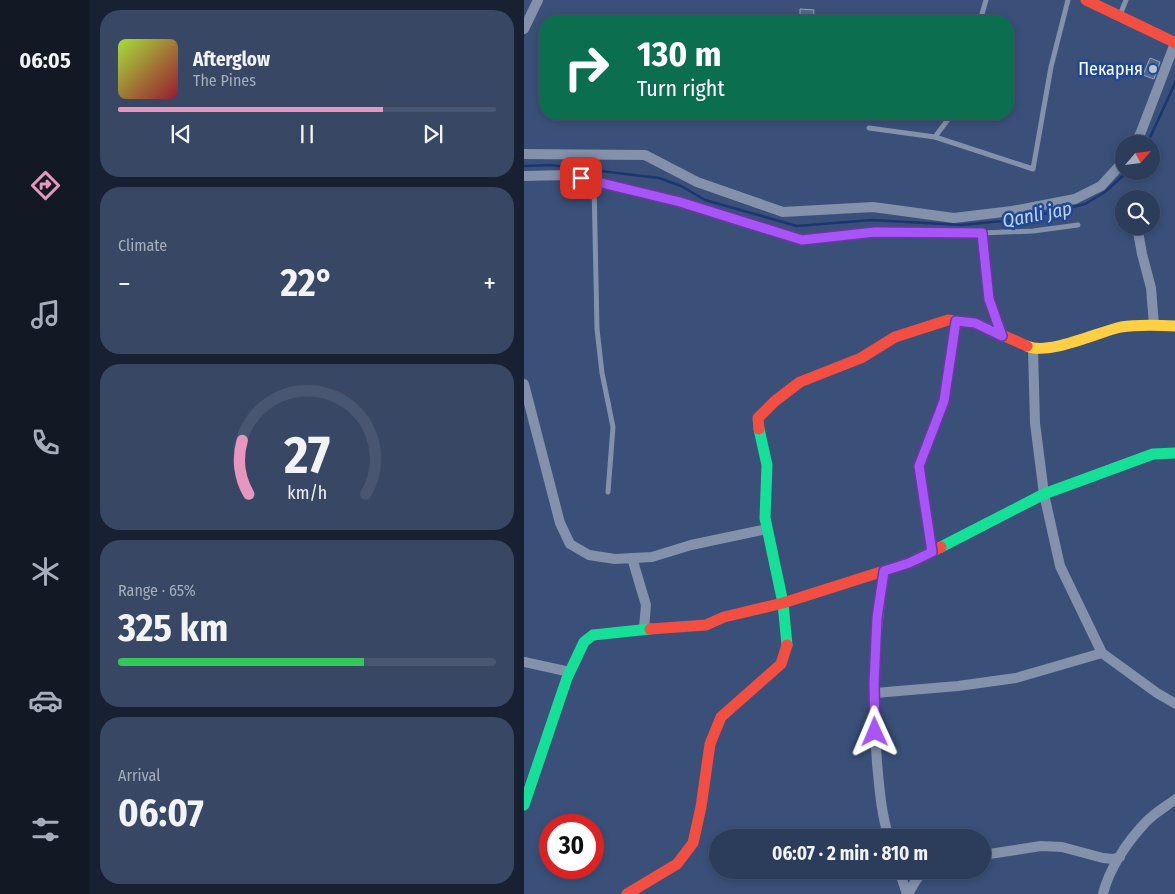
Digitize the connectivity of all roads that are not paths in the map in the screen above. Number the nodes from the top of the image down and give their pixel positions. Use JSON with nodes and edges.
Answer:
{"nodes":[{"id":1,"x":538,"y":0,"type":"edge"},
{"id":2,"x":986,"y":0,"type":"edge"},
{"id":3,"x":1068,"y":0,"type":"edge"},
{"id":4,"x":1086,"y":0,"type":"edge"},
{"id":5,"x":1126,"y":0,"type":"edge"},
{"id":6,"x":982,"y":15,"type":"edge"},
{"id":7,"x":1120,"y":15,"type":"junction"},
{"id":8,"x":524,"y":30,"type":"edge"},
{"id":9,"x":1175,"y":43,"type":"edge"},
{"id":10,"x":948,"y":120,"type":"edge"},
{"id":11,"x":869,"y":128,"type":"dead end"},
{"id":12,"x":1140,"y":135,"type":"edge"},
{"id":13,"x":935,"y":137,"type":"junction"},
{"id":14,"x":524,"y":154,"type":"edge"},
{"id":15,"x":1115,"y":170,"type":"edge"},
{"id":16,"x":524,"y":176,"type":"edge"},
{"id":17,"x":594,"y":181,"type":"junction"},
{"id":18,"x":1078,"y":225,"type":"dead end"},
{"id":19,"x":982,"y":233,"type":"junction"},
{"id":20,"x":1139,"y":235,"type":"edge"},
{"id":21,"x":956,"y":321,"type":"junction"},
{"id":22,"x":1154,"y":325,"type":"junction"},
{"id":23,"x":1175,"y":326,"type":"edge"},
{"id":24,"x":1002,"y":336,"type":"junction"},
{"id":25,"x":1033,"y":349,"type":"junction"},
{"id":26,"x":524,"y":384,"type":"edge"},
{"id":27,"x":1175,"y":453,"type":"edge"},
{"id":28,"x":608,"y":492,"type":"dead end"},
{"id":29,"x":1044,"y":494,"type":"junction"},
{"id":30,"x":767,"y":529,"type":"junction"},
{"id":31,"x":932,"y":552,"type":"junction"},
{"id":32,"x":632,"y":558,"type":"junction"},
{"id":33,"x":884,"y":571,"type":"junction"},
{"id":34,"x":782,"y":603,"type":"junction"},
{"id":35,"x":644,"y":628,"type":"junction"},
{"id":36,"x":1102,"y":653,"type":"junction"},
{"id":37,"x":524,"y":662,"type":"edge"},
{"id":38,"x":570,"y":672,"type":"junction"},
{"id":39,"x":875,"y":692,"type":"junction"},
{"id":40,"x":1175,"y":704,"type":"edge"},
{"id":41,"x":1175,"y":799,"type":"edge"},
{"id":42,"x":524,"y":806,"type":"edge"},
{"id":43,"x":886,"y":829,"type":"edge"},
{"id":44,"x":991,"y":854,"type":"edge"},
{"id":45,"x":1120,"y":856,"type":"junction"},
{"id":46,"x":902,"y":879,"type":"edge"},
{"id":47,"x":917,"y":879,"type":"edge"},
{"id":48,"x":627,"y":894,"type":"edge"},
{"id":49,"x":908,"y":894,"type":"edge"},
{"id":50,"x":1103,"y":894,"type":"edge"}],
"edges":[{"from":1,"to":8,"type":"street"},
{"from":2,"to":6,"type":"lane"},
{"from":3,"to":13,"type":"lane"},
{"from":4,"to":7,"type":"street"},
{"from":5,"to":7,"type":"lane"},
{"from":7,"to":9,"type":"street"},
{"from":9,"to":12,"type":"street"},
{"from":10,"to":13,"type":"lane"},
{"from":11,"to":13,"type":"lane"},
{"from":14,"to":15,"type":"street"},
{"from":16,"to":17,"type":"street"},
{"from":17,"to":19,"type":"street"},
{"from":17,"to":28,"type":"lane"},
{"from":18,"to":19,"type":"lane"},
{"from":19,"to":24,"type":"street"},
{"from":20,"to":22,"type":"street"},
{"from":21,"to":24,"type":"street"},
{"from":21,"to":30,"type":"street"},
{"from":21,"to":31,"type":"lane"},
{"from":22,"to":23,"type":"street"},
{"from":22,"to":25,"type":"street"},
{"from":24,"to":25,"type":"street"},
{"from":25,"to":29,"type":"street"},
{"from":26,"to":32,"type":"street"},
{"from":27,"to":29,"type":"street"},
{"from":29,"to":31,"type":"street"},
{"from":29,"to":36,"type":"street"},
{"from":30,"to":32,"type":"street"},
{"from":30,"to":34,"type":"street"},
{"from":31,"to":33,"type":"street"},
{"from":32,"to":35,"type":"street"},
{"from":33,"to":34,"type":"street"},
{"from":33,"to":39,"type":"street"},
{"from":34,"to":35,"type":"street"},
{"from":34,"to":48,"type":"street"},
{"from":35,"to":38,"type":"street"},
{"from":36,"to":39,"type":"street"},
{"from":36,"to":40,"type":"street"},
{"from":37,"to":38,"type":"street"},
{"from":38,"to":42,"type":"street"},
{"from":39,"to":43,"type":"street"},
{"from":41,"to":45,"type":"street"},
{"from":44,"to":45,"type":"street"},
{"from":45,"to":50,"type":"street"},
{"from":46,"to":49,"type":"street"},
{"from":47,"to":49,"type":"street"}]}
